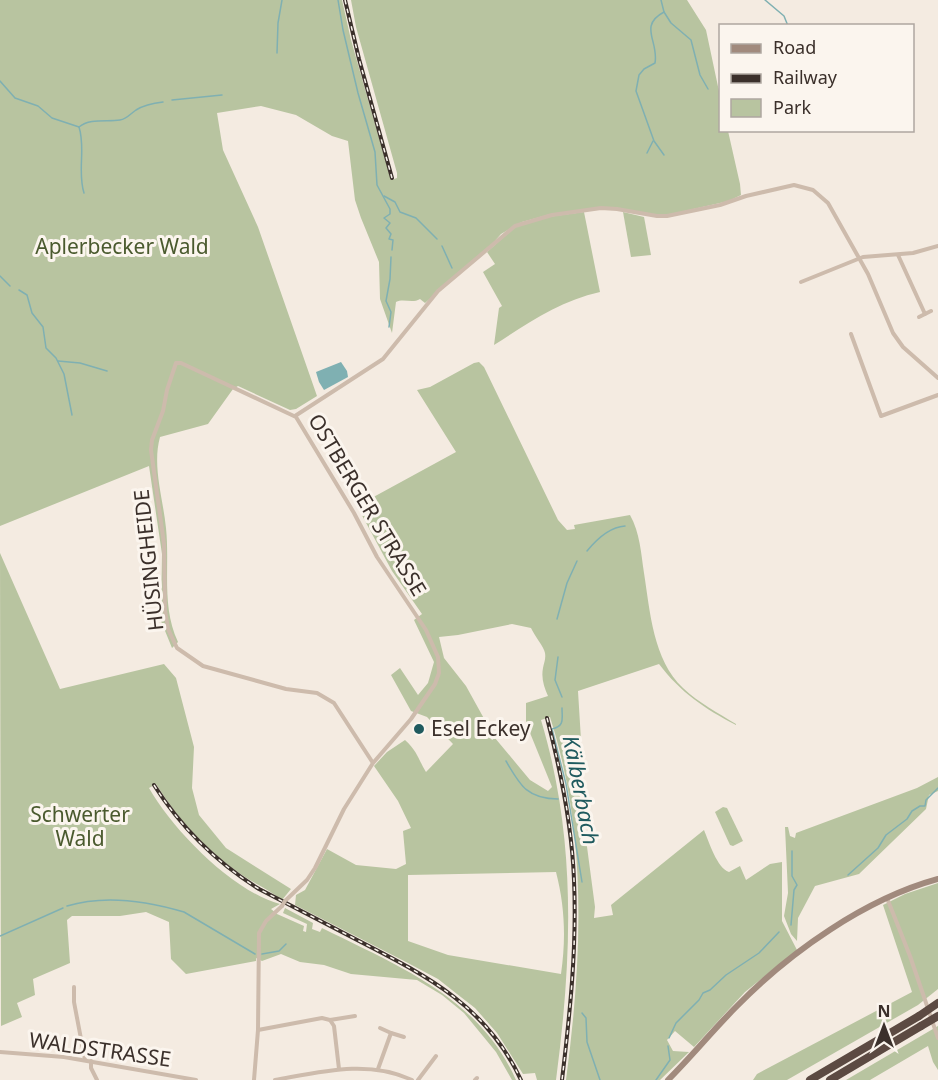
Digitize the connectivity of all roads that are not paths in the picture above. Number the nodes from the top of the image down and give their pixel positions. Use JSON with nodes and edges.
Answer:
{"nodes":[{"id":1,"x":938,"y":246,"type":"edge"},
{"id":2,"x":898,"y":255,"type":"junction"},
{"id":3,"x":859,"y":258,"type":"junction"},
{"id":4,"x":801,"y":282,"type":"dead end"},
{"id":5,"x":931,"y":311,"type":"dead end"},
{"id":6,"x":925,"y":314,"type":"junction"},
{"id":7,"x":919,"y":317,"type":"dead end"},
{"id":8,"x":851,"y":334,"type":"dead end"},
{"id":9,"x":938,"y":378,"type":"edge"},
{"id":10,"x":938,"y":395,"type":"edge"},
{"id":11,"x":295,"y":416,"type":"junction"},
{"id":12,"x":373,"y":763,"type":"junction"},
{"id":13,"x":938,"y":879,"type":"edge"},
{"id":14,"x":887,"y":898,"type":"junction"},
{"id":15,"x":74,"y":987,"type":"dead end"},
{"id":16,"x":938,"y":1003,"type":"edge"},
{"id":17,"x":356,"y":1016,"type":"dead end"},
{"id":18,"x":938,"y":1016,"type":"edge"},
{"id":19,"x":330,"y":1020,"type":"junction"},
{"id":20,"x":380,"y":1028,"type":"dead end"},
{"id":21,"x":258,"y":1030,"type":"junction"},
{"id":22,"x":391,"y":1033,"type":"junction"},
{"id":23,"x":404,"y":1037,"type":"dead end"},
{"id":24,"x":938,"y":1038,"type":"edge"},
{"id":25,"x":0,"y":1052,"type":"edge"},
{"id":26,"x":436,"y":1056,"type":"dead end"},
{"id":27,"x":85,"y":1060,"type":"junction"},
{"id":28,"x":91,"y":1061,"type":"junction"},
{"id":29,"x":339,"y":1069,"type":"junction"},
{"id":30,"x":378,"y":1069,"type":"junction"},
{"id":31,"x":97,"y":1080,"type":"edge"},
{"id":32,"x":196,"y":1080,"type":"edge"},
{"id":33,"x":255,"y":1080,"type":"edge"},
{"id":34,"x":274,"y":1080,"type":"edge"},
{"id":35,"x":412,"y":1080,"type":"edge"},
{"id":36,"x":418,"y":1080,"type":"edge"},
{"id":37,"x":668,"y":1080,"type":"edge"},
{"id":38,"x":810,"y":1080,"type":"edge"},
{"id":39,"x":830,"y":1080,"type":"edge"}],
"edges":[{"from":1,"to":2,"type":"street"},
{"from":2,"to":3,"type":"street"},
{"from":2,"to":6,"type":"street"},
{"from":3,"to":4,"type":"street"},
{"from":3,"to":9,"type":"street","name":"OSTBERGER STRASSE"},
{"from":3,"to":11,"type":"street","name":"OSTBERGER STRASSE"},
{"from":5,"to":6,"type":"street"},
{"from":6,"to":7,"type":"street"},
{"from":8,"to":10,"type":"street"},
{"from":11,"to":12,"type":"street","name":"OSTBERGER STRASSE"},
{"from":11,"to":12,"type":"street","name":"HÜSINGHEIDE"},
{"from":12,"to":21,"type":"street","name":"OSTBERGER STRASSE","bridge":true},
{"from":13,"to":14,"type":"street"},
{"from":14,"to":24,"type":"street"},
{"from":14,"to":37,"type":"street"},
{"from":15,"to":27,"type":"street"},
{"from":16,"to":38,"type":"highway","bridge":true},
{"from":17,"to":19,"type":"street"},
{"from":18,"to":39,"type":"highway","bridge":true},
{"from":19,"to":21,"type":"street"},
{"from":19,"to":29,"type":"street"},
{"from":20,"to":22,"type":"street"},
{"from":21,"to":33,"type":"street","name":"OSTBERGER STRASSE"},
{"from":22,"to":23,"type":"street"},
{"from":22,"to":30,"type":"street"},
{"from":25,"to":27,"type":"street","name":"WALDSTRASSE"},
{"from":26,"to":36,"type":"street"},
{"from":27,"to":28,"type":"street","name":"WALDSTRASSE"},
{"from":28,"to":31,"type":"street"},
{"from":28,"to":32,"type":"street","name":"WALDSTRASSE"},
{"from":29,"to":30,"type":"street"},
{"from":29,"to":34,"type":"street"},
{"from":30,"to":35,"type":"street"}]}
